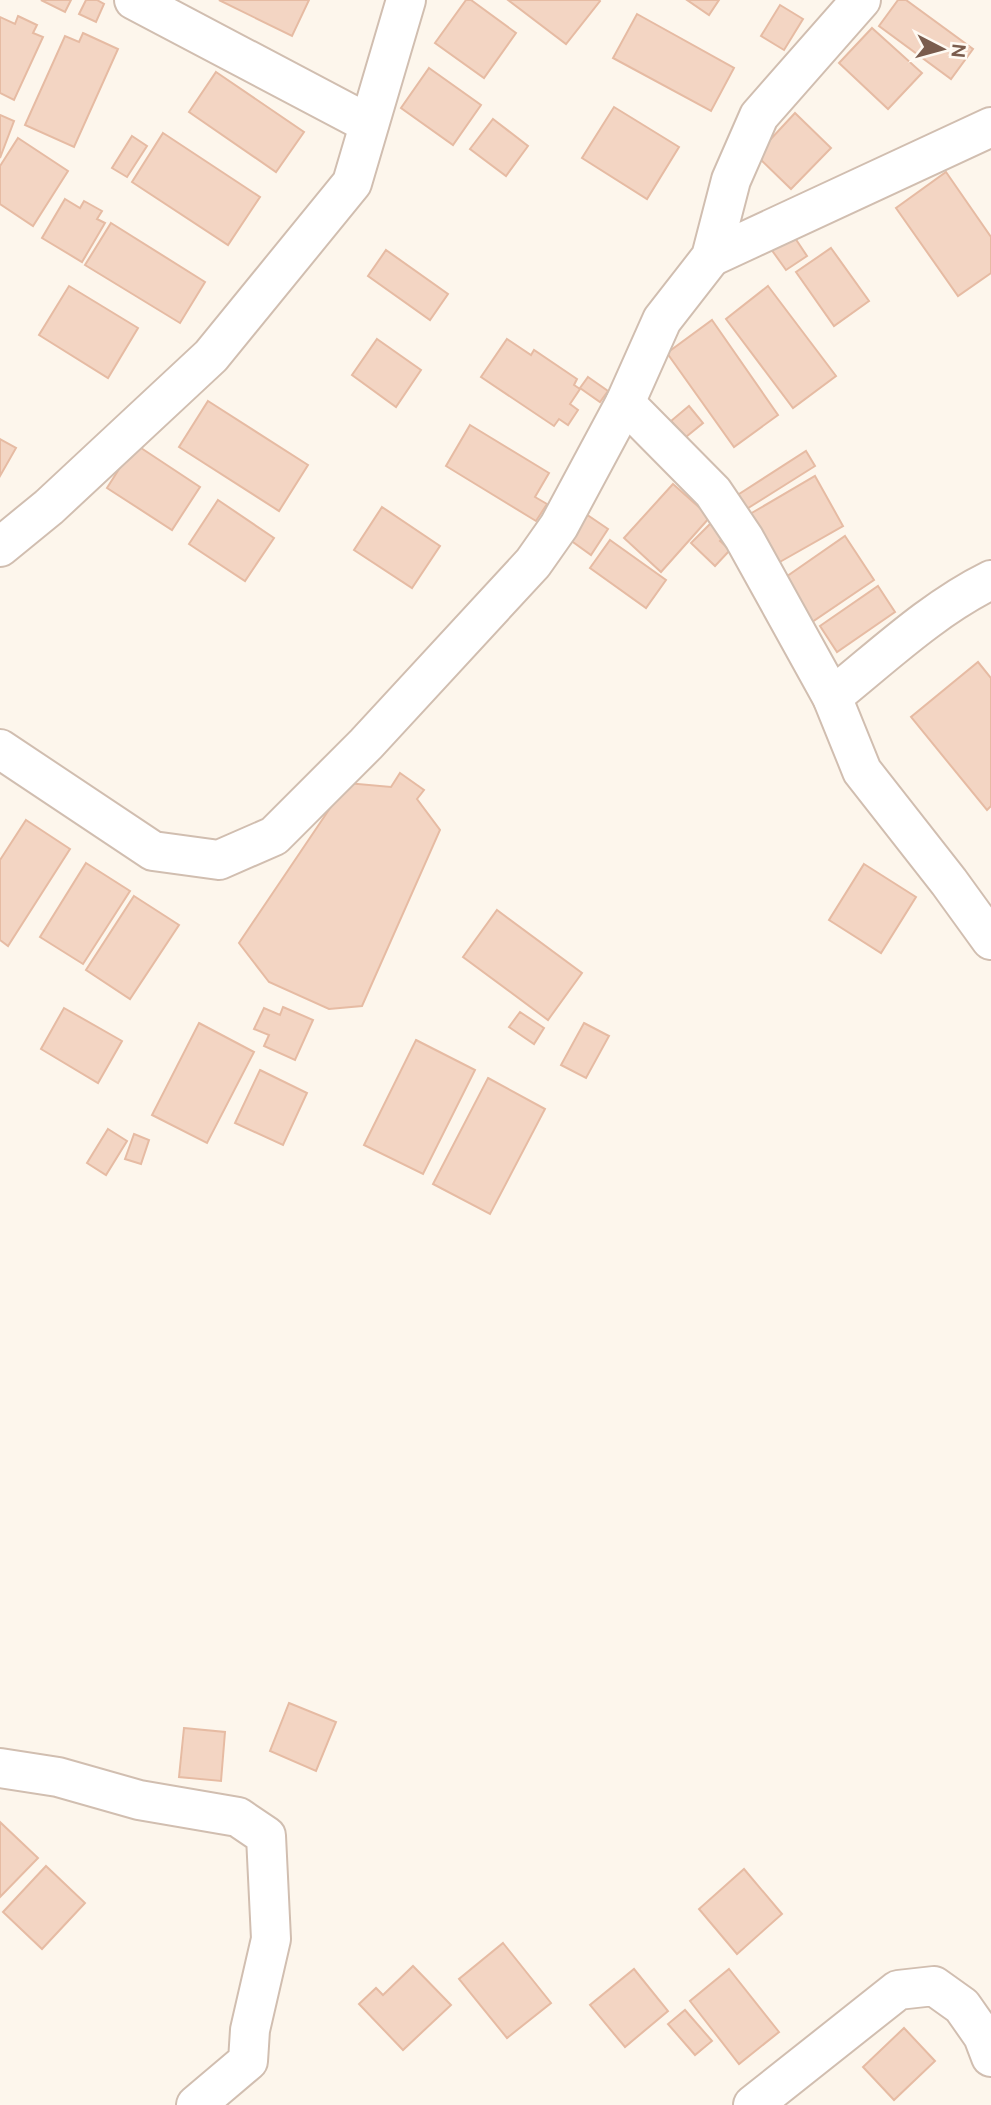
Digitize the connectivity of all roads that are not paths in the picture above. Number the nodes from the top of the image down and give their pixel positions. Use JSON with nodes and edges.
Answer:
{"nodes":[{"id":1,"x":134,"y":0,"type":"edge"},
{"id":2,"x":406,"y":0,"type":"edge"},
{"id":3,"x":861,"y":0,"type":"edge"},
{"id":4,"x":369,"y":124,"type":"junction"},
{"id":5,"x":991,"y":127,"type":"edge"},
{"id":6,"x":711,"y":257,"type":"junction"},
{"id":7,"x":625,"y":403,"type":"junction"},
{"id":8,"x":0,"y":547,"type":"edge"},
{"id":9,"x":991,"y":580,"type":"edge"},
{"id":10,"x":832,"y":697,"type":"junction"},
{"id":11,"x":0,"y":749,"type":"edge"},
{"id":12,"x":991,"y":940,"type":"edge"},
{"id":13,"x":0,"y":1768,"type":"edge"},
{"id":14,"x":991,"y":2057,"type":"edge"},
{"id":15,"x":196,"y":2105,"type":"edge"},
{"id":16,"x":754,"y":2105,"type":"edge"}],
"edges":[{"from":1,"to":4,"type":"street"},
{"from":2,"to":4,"type":"street"},
{"from":3,"to":6,"type":"street"},
{"from":4,"to":8,"type":"street"},
{"from":5,"to":6,"type":"street"},
{"from":6,"to":7,"type":"street"},
{"from":7,"to":10,"type":"street"},
{"from":7,"to":11,"type":"street"},
{"from":9,"to":10,"type":"street"},
{"from":10,"to":12,"type":"street"},
{"from":13,"to":15,"type":"street"},
{"from":14,"to":16,"type":"street"}]}
